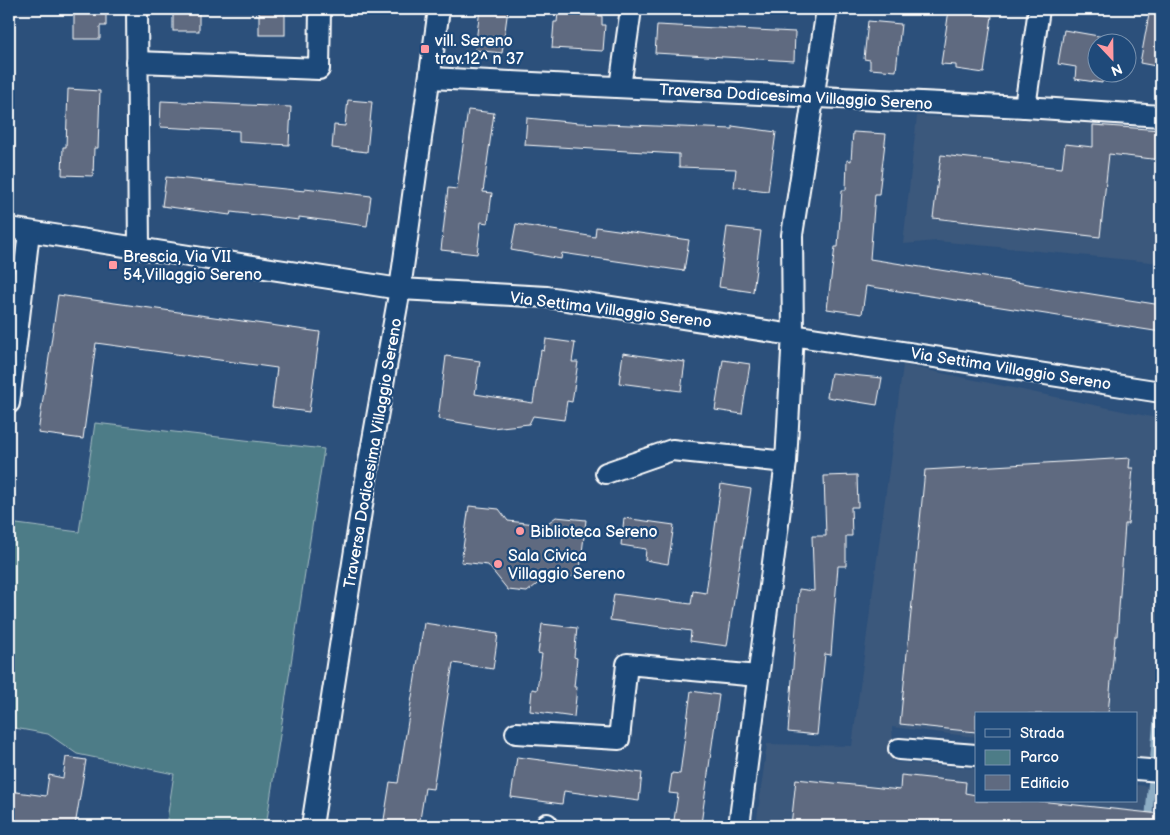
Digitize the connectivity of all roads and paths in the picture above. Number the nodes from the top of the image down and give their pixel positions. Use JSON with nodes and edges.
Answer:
{"nodes":[{"id":1,"x":137,"y":9,"type":"edge"},
{"id":2,"x":320,"y":9,"type":"edge"},
{"id":3,"x":439,"y":9,"type":"edge"},
{"id":4,"x":631,"y":9,"type":"edge"},
{"id":5,"x":827,"y":9,"type":"edge"},
{"id":6,"x":1039,"y":9,"type":"edge"},
{"id":7,"x":137,"y":62,"type":"junction"},
{"id":8,"x":430,"y":78,"type":"junction"},
{"id":9,"x":620,"y":87,"type":"junction"},
{"id":10,"x":814,"y":98,"type":"junction"},
{"id":11,"x":1025,"y":107,"type":"junction"},
{"id":12,"x":1161,"y":116,"type":"edge"},
{"id":13,"x":9,"y":228,"type":"edge"},
{"id":14,"x":29,"y":232,"type":"junction"},
{"id":15,"x":139,"y":248,"type":"junction"},
{"id":16,"x":400,"y":289,"type":"junction"},
{"id":17,"x":793,"y":333,"type":"junction"},
{"id":18,"x":1161,"y":392,"type":"edge"},
{"id":19,"x":9,"y":403,"type":"edge"},
{"id":20,"x":786,"y":462,"type":"junction"},
{"id":21,"x":606,"y":473,"type":"dead end"},
{"id":22,"x":758,"y":676,"type":"junction"},
{"id":23,"x":516,"y":732,"type":"dead end"},
{"id":24,"x":899,"y":749,"type":"dead end"},
{"id":25,"x":975,"y":755,"type":"edge"},
{"id":26,"x":312,"y":826,"type":"edge"},
{"id":27,"x":740,"y":826,"type":"edge"}],
"edges":[{"from":1,"to":7,"type":"street"},
{"from":2,"to":7,"type":"street"},
{"from":3,"to":8,"type":"street","name":"Traversa Dodicesima Villaggio Sereno"},
{"from":4,"to":9,"type":"street"},
{"from":5,"to":10,"type":"street"},
{"from":6,"to":11,"type":"street"},
{"from":7,"to":15,"type":"street"},
{"from":8,"to":9,"type":"street","name":"Traversa Dodicesima Villaggio Sereno"},
{"from":8,"to":16,"type":"street","name":"Traversa Dodicesima Villaggio Sereno"},
{"from":9,"to":10,"type":"street","name":"Traversa Dodicesima Villaggio Sereno"},
{"from":10,"to":11,"type":"street","name":"Traversa Dodicesima Villaggio Sereno"},
{"from":10,"to":17,"type":"street"},
{"from":11,"to":12,"type":"street","name":"Traversa Dodicesima Villaggio Sereno"},
{"from":13,"to":14,"type":"street","name":"Via Settima Villaggio Sereno"},
{"from":14,"to":15,"type":"street","name":"Via Settima Villaggio Sereno"},
{"from":14,"to":19,"type":"street"},
{"from":15,"to":16,"type":"street","name":"Via Settima Villaggio Sereno"},
{"from":16,"to":17,"type":"street","name":"Via Settima Villaggio Sereno"},
{"from":16,"to":26,"type":"street","name":"Traversa Dodicesima Villaggio Sereno"},
{"from":17,"to":18,"type":"street","name":"Via Settima Villaggio Sereno"},
{"from":17,"to":20,"type":"street"},
{"from":20,"to":21,"type":"street"},
{"from":20,"to":22,"type":"street"},
{"from":22,"to":23,"type":"street"},
{"from":22,"to":27,"type":"street"},
{"from":24,"to":25,"type":"street"}]}
